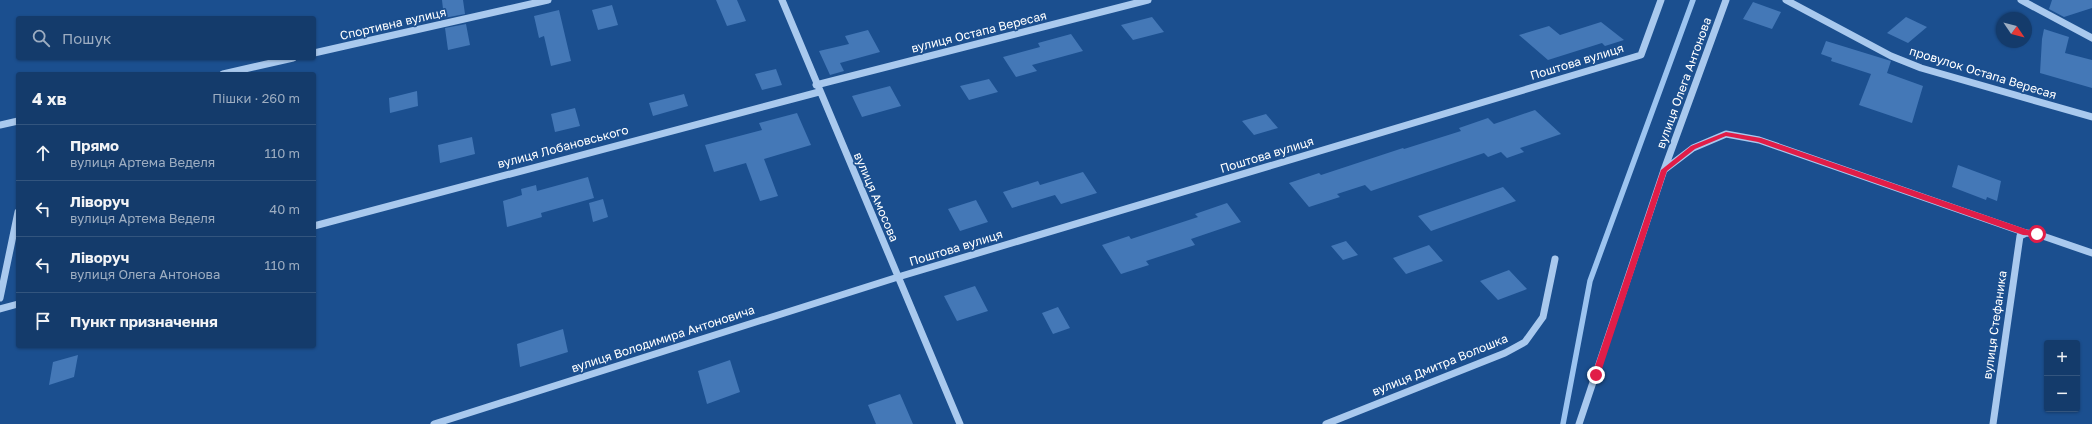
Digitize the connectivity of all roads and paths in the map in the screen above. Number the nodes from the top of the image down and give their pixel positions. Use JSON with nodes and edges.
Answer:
{"nodes":[{"id":1,"x":548,"y":0,"type":"edge"},
{"id":2,"x":782,"y":0,"type":"edge"},
{"id":3,"x":1148,"y":0,"type":"edge"},
{"id":4,"x":1661,"y":0,"type":"edge"},
{"id":5,"x":1726,"y":0,"type":"edge"},
{"id":6,"x":1786,"y":0,"type":"edge"},
{"id":7,"x":2021,"y":0,"type":"edge"},
{"id":8,"x":2092,"y":38,"type":"edge"},
{"id":9,"x":316,"y":53,"type":"edge"},
{"id":10,"x":284,"y":60,"type":"edge"},
{"id":11,"x":232,"y":72,"type":"edge"},
{"id":12,"x":817,"y":88,"type":"junction"},
{"id":13,"x":2092,"y":117,"type":"edge"},
{"id":14,"x":16,"y":121,"type":"edge"},
{"id":15,"x":0,"y":125,"type":"edge"},
{"id":16,"x":1664,"y":170,"type":"junction"},
{"id":17,"x":16,"y":222,"type":"edge"},
{"id":18,"x":316,"y":225,"type":"edge"},
{"id":19,"x":2026,"y":233,"type":"junction"},
{"id":20,"x":2092,"y":253,"type":"edge"},
{"id":21,"x":1555,"y":259,"type":"dead end"},
{"id":22,"x":898,"y":277,"type":"junction"},
{"id":23,"x":0,"y":298,"type":"edge"},
{"id":24,"x":16,"y":305,"type":"edge"},
{"id":25,"x":0,"y":309,"type":"edge"},
{"id":26,"x":434,"y":424,"type":"edge"},
{"id":27,"x":960,"y":424,"type":"edge"},
{"id":28,"x":1326,"y":424,"type":"edge"},
{"id":29,"x":1579,"y":424,"type":"edge"},
{"id":30,"x":1993,"y":424,"type":"edge"}],
"edges":[{"from":1,"to":9,"type":"street","name":"Спортивна вулиця"},
{"from":2,"to":12,"type":"street","name":"вулиця Амосова"},
{"from":3,"to":12,"type":"street","name":"вулиця Остапа Вересая"},
{"from":4,"to":22,"type":"street","name":"Поштова вулиця"},
{"from":5,"to":16,"type":"street","name":"вулиця Олега Антонова"},
{"from":6,"to":13,"type":"street","name":"провулок Остапа Вересая"},
{"from":7,"to":8,"type":"street"},
{"from":10,"to":11,"type":"street"},
{"from":12,"to":18,"type":"street","name":"вулиця Лобановського"},
{"from":12,"to":22,"type":"street","name":"вулиця Амосова"},
{"from":14,"to":15,"type":"street"},
{"from":16,"to":19,"type":"street"},
{"from":16,"to":29,"type":"street","name":"вулиця Олега Антонова"},
{"from":17,"to":23,"type":"street"},
{"from":19,"to":20,"type":"street"},
{"from":19,"to":30,"type":"street","name":"вулиця Стефаника"},
{"from":21,"to":28,"type":"street","name":"вулиця Дмитра Волошка"},
{"from":22,"to":26,"type":"street","name":"вулиця Володимира Антоновича"},
{"from":22,"to":27,"type":"street","name":"вулиця Амосова"},
{"from":24,"to":25,"type":"street"}]}
